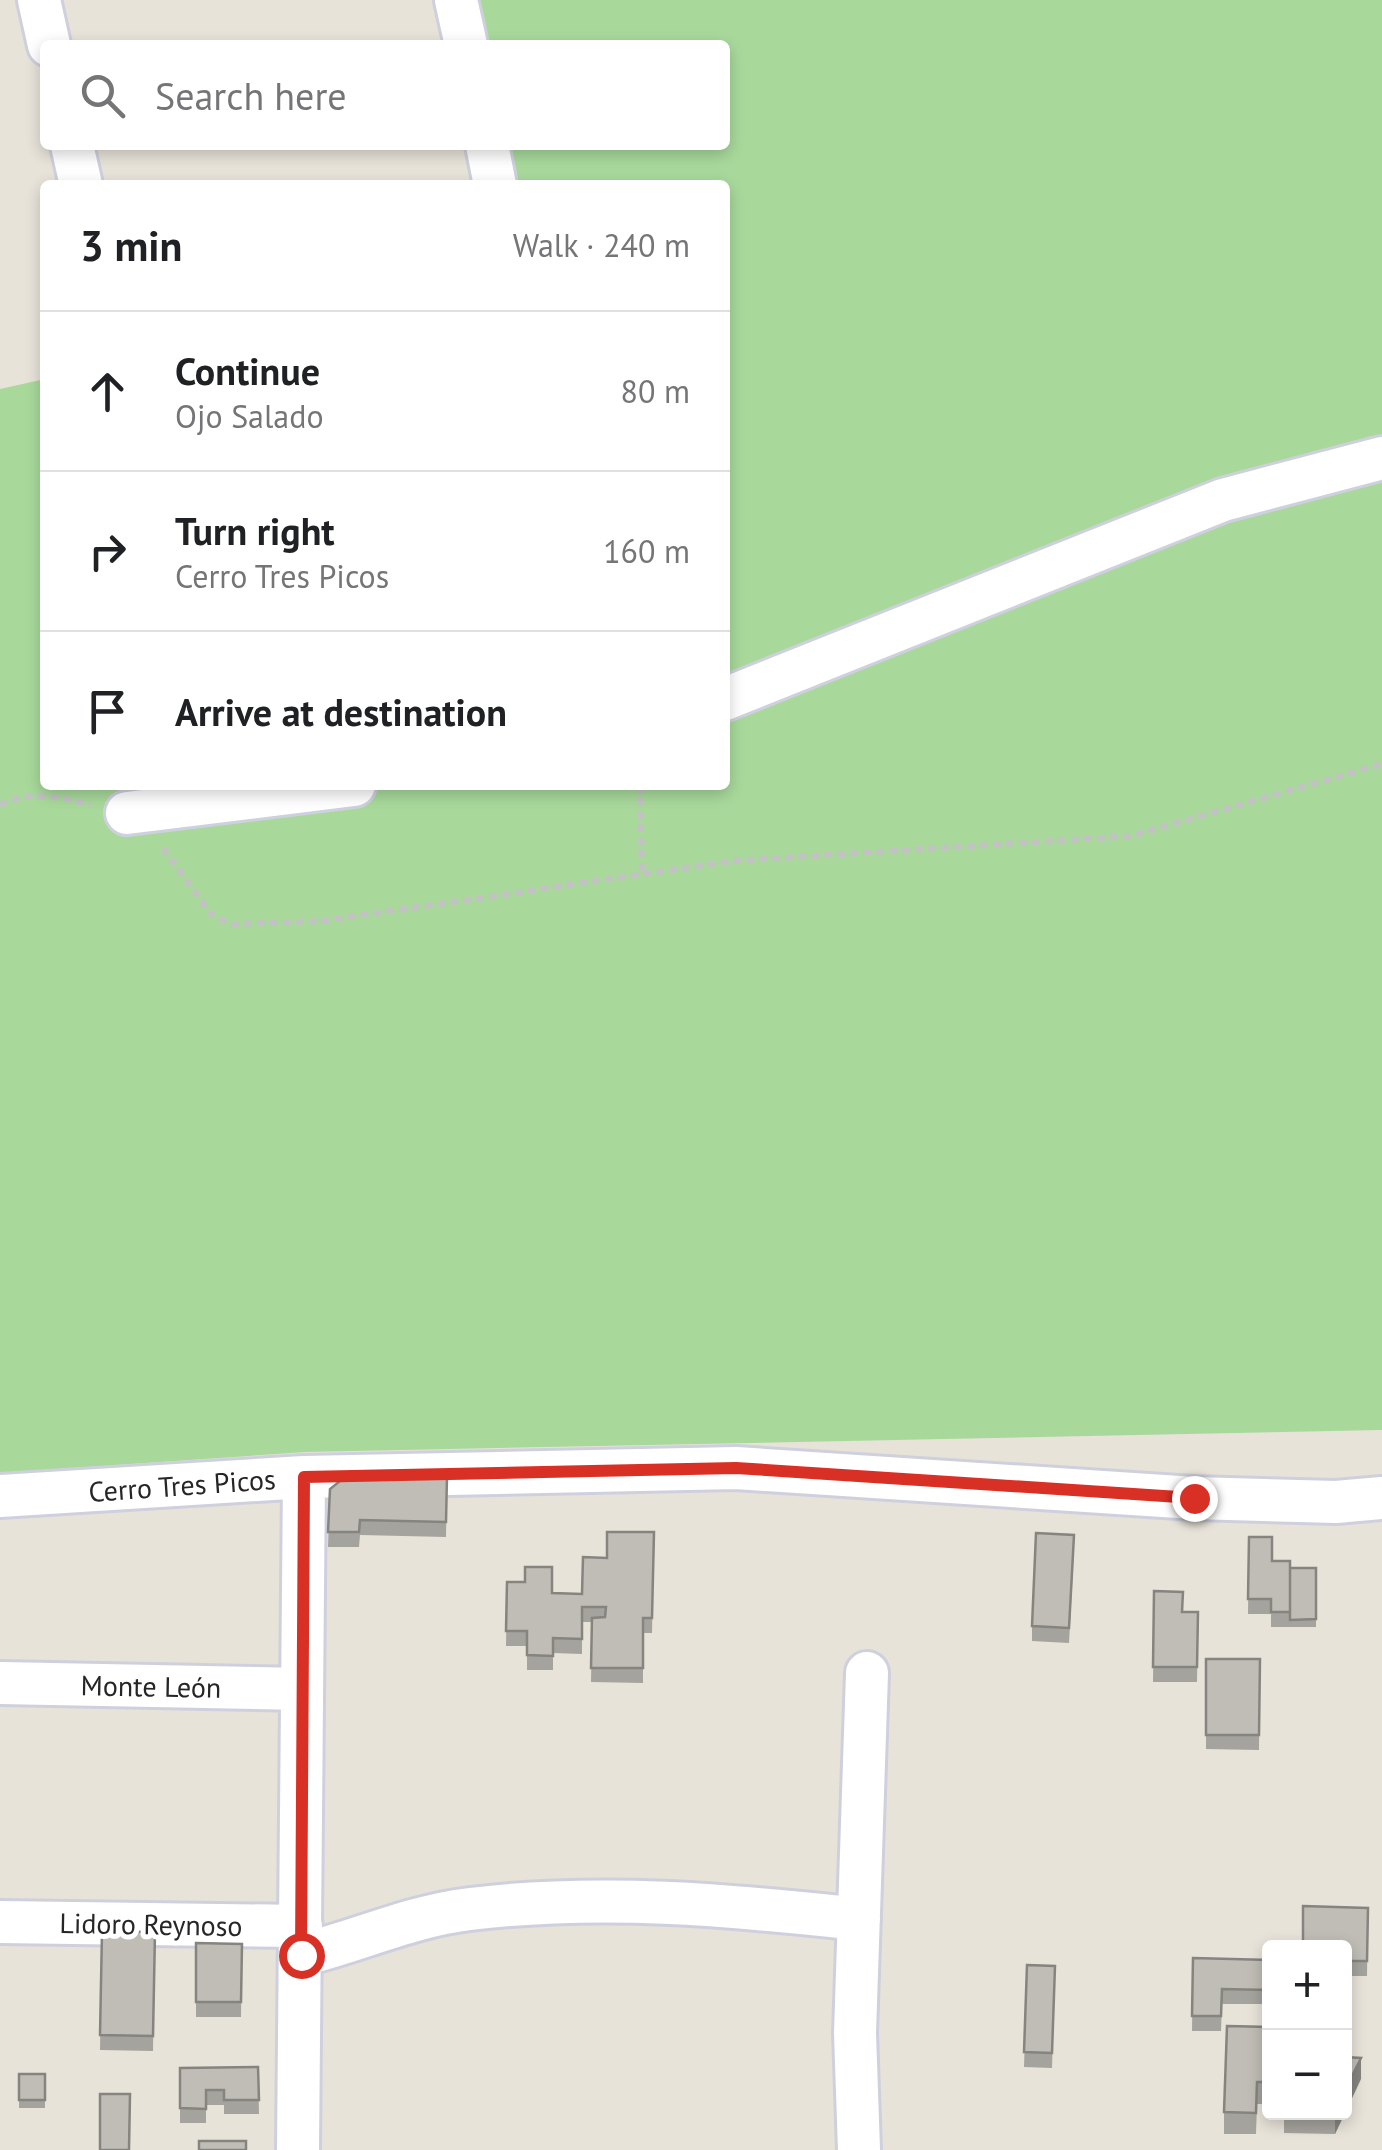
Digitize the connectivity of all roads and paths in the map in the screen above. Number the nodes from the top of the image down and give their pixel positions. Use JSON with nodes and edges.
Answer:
{"nodes":[{"id":1,"x":39,"y":0,"type":"edge"},
{"id":2,"x":456,"y":0,"type":"edge"},
{"id":3,"x":48,"y":40,"type":"edge"},
{"id":4,"x":465,"y":40,"type":"edge"},
{"id":5,"x":73,"y":150,"type":"edge"},
{"id":6,"x":487,"y":150,"type":"edge"},
{"id":7,"x":80,"y":180,"type":"edge"},
{"id":8,"x":494,"y":180,"type":"edge"},
{"id":9,"x":1382,"y":458,"type":"edge"},
{"id":10,"x":730,"y":697,"type":"edge"},
{"id":11,"x":1382,"y":764,"type":"edge"},
{"id":12,"x":313,"y":790,"type":"edge"},
{"id":13,"x":640,"y":790,"type":"edge"},
{"id":14,"x":0,"y":805,"type":"edge"},
{"id":15,"x":127,"y":813,"type":"junction"},
{"id":16,"x":642,"y":875,"type":"junction"},
{"id":17,"x":304,"y":1477,"type":"junction"},
{"id":18,"x":0,"y":1496,"type":"edge"},
{"id":19,"x":1382,"y":1498,"type":"edge"},
{"id":20,"x":868,"y":1674,"type":"dead end"},
{"id":21,"x":0,"y":1683,"type":"edge"},
{"id":22,"x":302,"y":1689,"type":"junction"},
{"id":23,"x":859,"y":1919,"type":"junction"},
{"id":24,"x":0,"y":1922,"type":"edge"},
{"id":25,"x":301,"y":1941,"type":"junction"},
{"id":26,"x":298,"y":2150,"type":"edge"},
{"id":27,"x":859,"y":2150,"type":"edge"}],
"edges":[{"from":1,"to":3,"type":"street"},
{"from":2,"to":4,"type":"street"},
{"from":5,"to":7,"type":"street"},
{"from":6,"to":8,"type":"street"},
{"from":9,"to":10,"type":"street"},
{"from":11,"to":16,"type":"path"},
{"from":12,"to":15,"type":"street"},
{"from":13,"to":16,"type":"path"},
{"from":14,"to":15,"type":"path"},
{"from":15,"to":16,"type":"path"},
{"from":17,"to":18,"type":"street","name":"Cerro Tres Picos"},
{"from":17,"to":19,"type":"street","name":"Cerro Tres Picos"},
{"from":17,"to":22,"type":"street"},
{"from":20,"to":23,"type":"street"},
{"from":21,"to":22,"type":"street","name":"Monte León"},
{"from":22,"to":25,"type":"street"},
{"from":23,"to":25,"type":"street","name":"Lidoro Reynoso"},
{"from":23,"to":27,"type":"street"},
{"from":24,"to":25,"type":"street","name":"Lidoro Reynoso"},
{"from":25,"to":26,"type":"street"}]}
